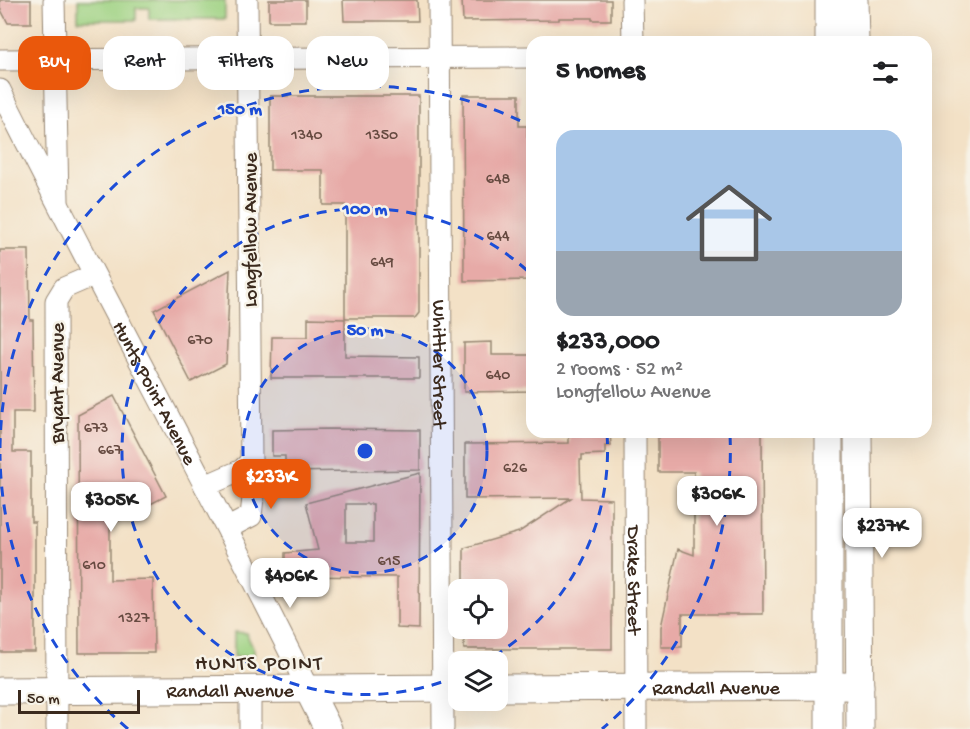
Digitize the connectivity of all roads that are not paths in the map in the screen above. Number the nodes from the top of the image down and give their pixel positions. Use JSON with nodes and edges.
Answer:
{"nodes":[{"id":1,"x":54,"y":0,"type":"edge"},
{"id":2,"x":247,"y":0,"type":"edge"},
{"id":3,"x":439,"y":0,"type":"edge"},
{"id":4,"x":633,"y":0,"type":"edge"},
{"id":5,"x":829,"y":0,"type":"edge"},
{"id":6,"x":854,"y":0,"type":"edge"},
{"id":7,"x":54,"y":36,"type":"edge"},
{"id":8,"x":247,"y":36,"type":"edge"},
{"id":9,"x":633,"y":36,"type":"edge"},
{"id":10,"x":829,"y":36,"type":"edge"},
{"id":11,"x":855,"y":36,"type":"edge"},
{"id":12,"x":526,"y":57,"type":"edge"},
{"id":13,"x":294,"y":58,"type":"edge"},
{"id":14,"x":439,"y":58,"type":"junction"},
{"id":15,"x":197,"y":59,"type":"edge"},
{"id":16,"x":0,"y":60,"type":"edge"},
{"id":17,"x":18,"y":60,"type":"edge"},
{"id":18,"x":91,"y":60,"type":"edge"},
{"id":19,"x":0,"y":90,"type":"edge"},
{"id":20,"x":55,"y":90,"type":"edge"},
{"id":21,"x":247,"y":90,"type":"edge"},
{"id":22,"x":59,"y":208,"type":"junction"},
{"id":23,"x":94,"y":274,"type":"junction"},
{"id":24,"x":634,"y":438,"type":"edge"},
{"id":25,"x":829,"y":438,"type":"edge"},
{"id":26,"x":858,"y":438,"type":"edge"},
{"id":27,"x":250,"y":461,"type":"junction"},
{"id":28,"x":205,"y":486,"type":"junction"},
{"id":29,"x":228,"y":528,"type":"junction"},
{"id":30,"x":449,"y":651,"type":"edge"},
{"id":31,"x":829,"y":686,"type":"junction"},
{"id":32,"x":636,"y":687,"type":"junction"},
{"id":33,"x":860,"y":687,"type":"junction"},
{"id":34,"x":448,"y":688,"type":"edge"},
{"id":35,"x":508,"y":688,"type":"edge"},
{"id":36,"x":308,"y":689,"type":"junction"},
{"id":37,"x":250,"y":690,"type":"junction"},
{"id":38,"x":0,"y":691,"type":"edge"},
{"id":39,"x":57,"y":691,"type":"junction"},
{"id":40,"x":448,"y":698,"type":"edge"},
{"id":41,"x":57,"y":729,"type":"edge"},
{"id":42,"x":250,"y":729,"type":"edge"},
{"id":43,"x":328,"y":729,"type":"edge"},
{"id":44,"x":442,"y":729,"type":"edge"},
{"id":45,"x":636,"y":729,"type":"edge"},
{"id":46,"x":829,"y":729,"type":"edge"},
{"id":47,"x":860,"y":729,"type":"edge"}],
"edges":[{"from":1,"to":7,"type":"street"},
{"from":2,"to":8,"type":"street","name":"Longfellow Avenue"},
{"from":3,"to":14,"type":"street","name":"Whittier Street"},
{"from":4,"to":9,"type":"street"},
{"from":5,"to":10,"type":"main road"},
{"from":6,"to":11,"type":"main road"},
{"from":12,"to":14,"type":"street"},
{"from":13,"to":14,"type":"street"},
{"from":14,"to":30,"type":"street","name":"Whittier Street"},
{"from":15,"to":18,"type":"street"},
{"from":16,"to":17,"type":"street"},
{"from":19,"to":22,"type":"street","name":"Hunts Point Avenue"},
{"from":20,"to":22,"type":"street"},
{"from":21,"to":27,"type":"street","name":"Longfellow Avenue"},
{"from":22,"to":23,"type":"street","name":"Hunts Point Avenue"},
{"from":23,"to":28,"type":"street","name":"Hunts Point Avenue"},
{"from":23,"to":39,"type":"street","name":"Bryant Avenue"},
{"from":24,"to":32,"type":"street","name":"Drake Street"},
{"from":25,"to":31,"type":"main road"},
{"from":26,"to":33,"type":"main road"},
{"from":27,"to":28,"type":"street"},
{"from":27,"to":29,"type":"street","name":"Longfellow Avenue"},
{"from":28,"to":29,"type":"street","name":"Hunts Point Avenue"},
{"from":29,"to":36,"type":"street","name":"Hunts Point Avenue"},
{"from":31,"to":32,"type":"main road","name":"Randall Avenue"},
{"from":31,"to":33,"type":"main road","name":"Randall Avenue"},
{"from":31,"to":46,"type":"main road"},
{"from":32,"to":35,"type":"main road","name":"Randall Avenue"},
{"from":32,"to":45,"type":"street","name":"Drake Street"},
{"from":33,"to":47,"type":"main road"},
{"from":34,"to":36,"type":"main road","name":"Randall Avenue"},
{"from":36,"to":37,"type":"main road","name":"Randall Avenue"},
{"from":36,"to":43,"type":"main road","name":"Hunts Point Avenue"},
{"from":37,"to":39,"type":"main road","name":"Randall Avenue"},
{"from":37,"to":42,"type":"street"},
{"from":38,"to":39,"type":"main road","name":"Randall Avenue"},
{"from":39,"to":41,"type":"street","name":"Bryant Avenue"},
{"from":40,"to":44,"type":"street","name":"Whittier Street"}]}
